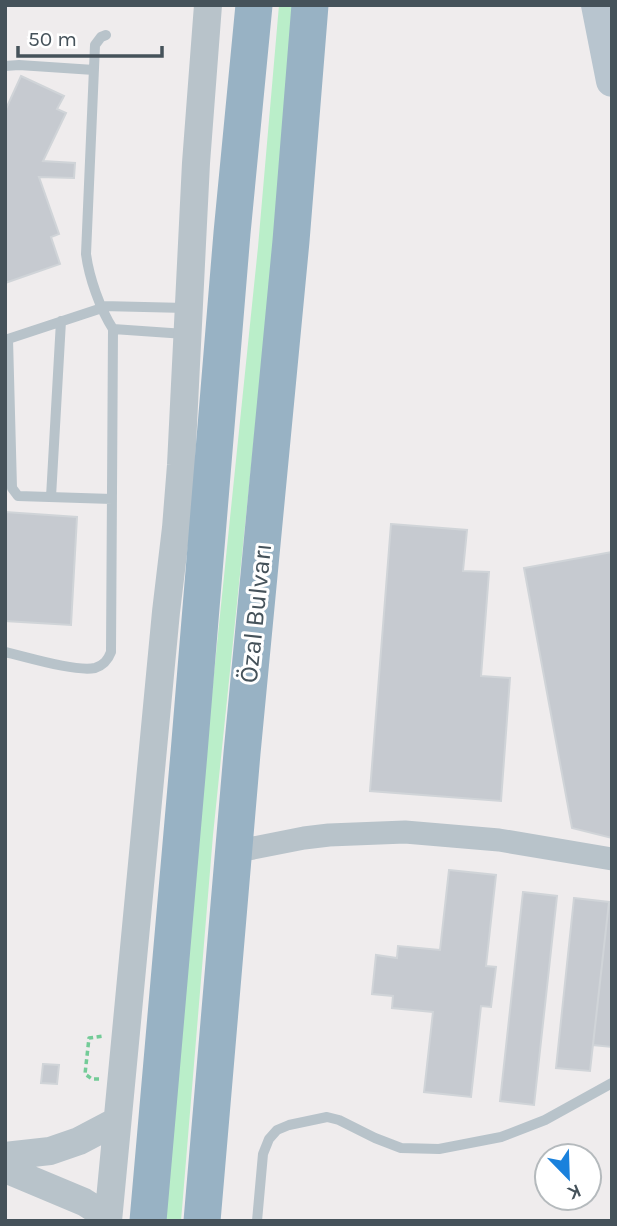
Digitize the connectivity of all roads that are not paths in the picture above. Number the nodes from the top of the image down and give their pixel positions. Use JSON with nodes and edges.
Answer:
{"nodes":[{"id":1,"x":208,"y":5,"type":"edge"},
{"id":2,"x":233,"y":5,"type":"edge"},
{"id":3,"x":254,"y":5,"type":"edge"},
{"id":4,"x":310,"y":5,"type":"edge"},
{"id":5,"x":331,"y":5,"type":"edge"},
{"id":6,"x":597,"y":5,"type":"edge"},
{"id":7,"x":106,"y":35,"type":"dead end"},
{"id":8,"x":5,"y":66,"type":"edge"},
{"id":9,"x":94,"y":70,"type":"junction"},
{"id":10,"x":612,"y":81,"type":"edge"},
{"id":11,"x":232,"y":233,"type":"junction"},
{"id":12,"x":291,"y":242,"type":"junction"},
{"id":13,"x":102,"y":307,"type":"junction"},
{"id":14,"x":61,"y":321,"type":"junction"},
{"id":15,"x":188,"y":321,"type":"junction"},
{"id":16,"x":113,"y":329,"type":"junction"},
{"id":17,"x":7,"y":339,"type":"edge"},
{"id":18,"x":51,"y":497,"type":"junction"},
{"id":19,"x":112,"y":499,"type":"junction"},
{"id":20,"x":5,"y":652,"type":"edge"},
{"id":21,"x":233,"y":852,"type":"junction"},
{"id":22,"x":612,"y":859,"type":"edge"},
{"id":23,"x":612,"y":1083,"type":"edge"},
{"id":24,"x":117,"y":1121,"type":"junction"},
{"id":25,"x":5,"y":1157,"type":"edge"},
{"id":26,"x":5,"y":1169,"type":"edge"},
{"id":27,"x":108,"y":1219,"type":"edge"},
{"id":28,"x":148,"y":1221,"type":"edge"},
{"id":29,"x":202,"y":1221,"type":"edge"},
{"id":30,"x":257,"y":1221,"type":"edge"}],
"edges":[{"from":1,"to":15,"type":"street"},
{"from":2,"to":11,"type":"highway"},
{"from":3,"to":11,"type":"highway","name":"Özal Bulvarı"},
{"from":4,"to":12,"type":"highway","name":"Özal Bulvarı"},
{"from":5,"to":12,"type":"highway"},
{"from":6,"to":10,"type":"main road"},
{"from":7,"to":9,"type":"lane"},
{"from":8,"to":9,"type":"lane"},
{"from":9,"to":13,"type":"lane"},
{"from":11,"to":28,"type":"highway","name":"Özal Bulvarı"},
{"from":12,"to":21,"type":"highway","name":"Özal Bulvarı"},
{"from":13,"to":14,"type":"lane"},
{"from":13,"to":15,"type":"lane"},
{"from":13,"to":16,"type":"lane"},
{"from":14,"to":17,"type":"lane"},
{"from":14,"to":18,"type":"lane"},
{"from":15,"to":16,"type":"lane"},
{"from":15,"to":24,"type":"street"},
{"from":16,"to":19,"type":"lane"},
{"from":17,"to":18,"type":"lane"},
{"from":18,"to":19,"type":"lane"},
{"from":19,"to":20,"type":"lane"},
{"from":21,"to":22,"type":"street"},
{"from":21,"to":29,"type":"highway","name":"Özal Bulvarı"},
{"from":23,"to":30,"type":"lane"},
{"from":24,"to":25,"type":"street"},
{"from":24,"to":27,"type":"street"},
{"from":26,"to":27,"type":"street"}]}
